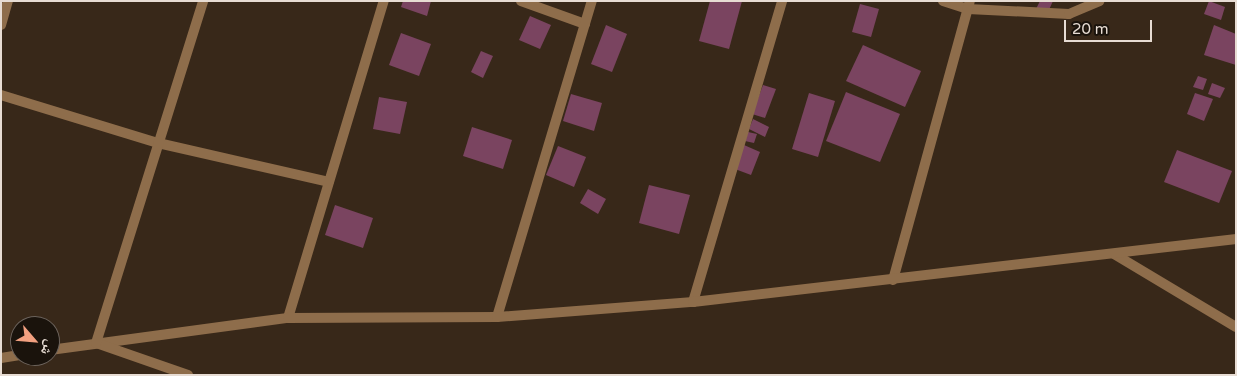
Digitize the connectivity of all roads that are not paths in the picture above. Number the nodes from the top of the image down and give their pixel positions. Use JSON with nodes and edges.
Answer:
{"nodes":[{"id":1,"x":8,"y":1,"type":"edge"},
{"id":2,"x":204,"y":1,"type":"edge"},
{"id":3,"x":384,"y":1,"type":"edge"},
{"id":4,"x":522,"y":1,"type":"edge"},
{"id":5,"x":592,"y":1,"type":"edge"},
{"id":6,"x":782,"y":1,"type":"edge"},
{"id":7,"x":943,"y":1,"type":"edge"},
{"id":8,"x":1099,"y":1,"type":"edge"},
{"id":9,"x":969,"y":5,"type":"edge"},
{"id":10,"x":585,"y":24,"type":"junction"},
{"id":11,"x":1,"y":26,"type":"edge"},
{"id":12,"x":1,"y":95,"type":"edge"},
{"id":13,"x":158,"y":143,"type":"junction"},
{"id":14,"x":330,"y":182,"type":"junction"},
{"id":15,"x":1236,"y":239,"type":"edge"},
{"id":16,"x":1114,"y":254,"type":"junction"},
{"id":17,"x":893,"y":280,"type":"junction"},
{"id":18,"x":693,"y":302,"type":"junction"},
{"id":19,"x":497,"y":317,"type":"junction"},
{"id":20,"x":288,"y":318,"type":"junction"},
{"id":21,"x":1236,"y":327,"type":"edge"},
{"id":22,"x":96,"y":343,"type":"junction"},
{"id":23,"x":60,"y":348,"type":"edge"},
{"id":24,"x":188,"y":375,"type":"edge"}],
"edges":[{"from":1,"to":11,"type":"street"},
{"from":2,"to":13,"type":"street"},
{"from":3,"to":14,"type":"street"},
{"from":4,"to":10,"type":"street"},
{"from":5,"to":10,"type":"street"},
{"from":6,"to":18,"type":"street"},
{"from":7,"to":9,"type":"street"},
{"from":8,"to":9,"type":"street"},
{"from":9,"to":17,"type":"street"},
{"from":10,"to":19,"type":"street"},
{"from":12,"to":13,"type":"street"},
{"from":13,"to":14,"type":"street"},
{"from":13,"to":22,"type":"street"},
{"from":14,"to":20,"type":"street"},
{"from":15,"to":16,"type":"street"},
{"from":16,"to":17,"type":"street"},
{"from":16,"to":21,"type":"street"},
{"from":17,"to":18,"type":"street"},
{"from":18,"to":19,"type":"street"},
{"from":19,"to":20,"type":"street"},
{"from":20,"to":22,"type":"street"},
{"from":22,"to":23,"type":"street"},
{"from":22,"to":24,"type":"street"}]}
